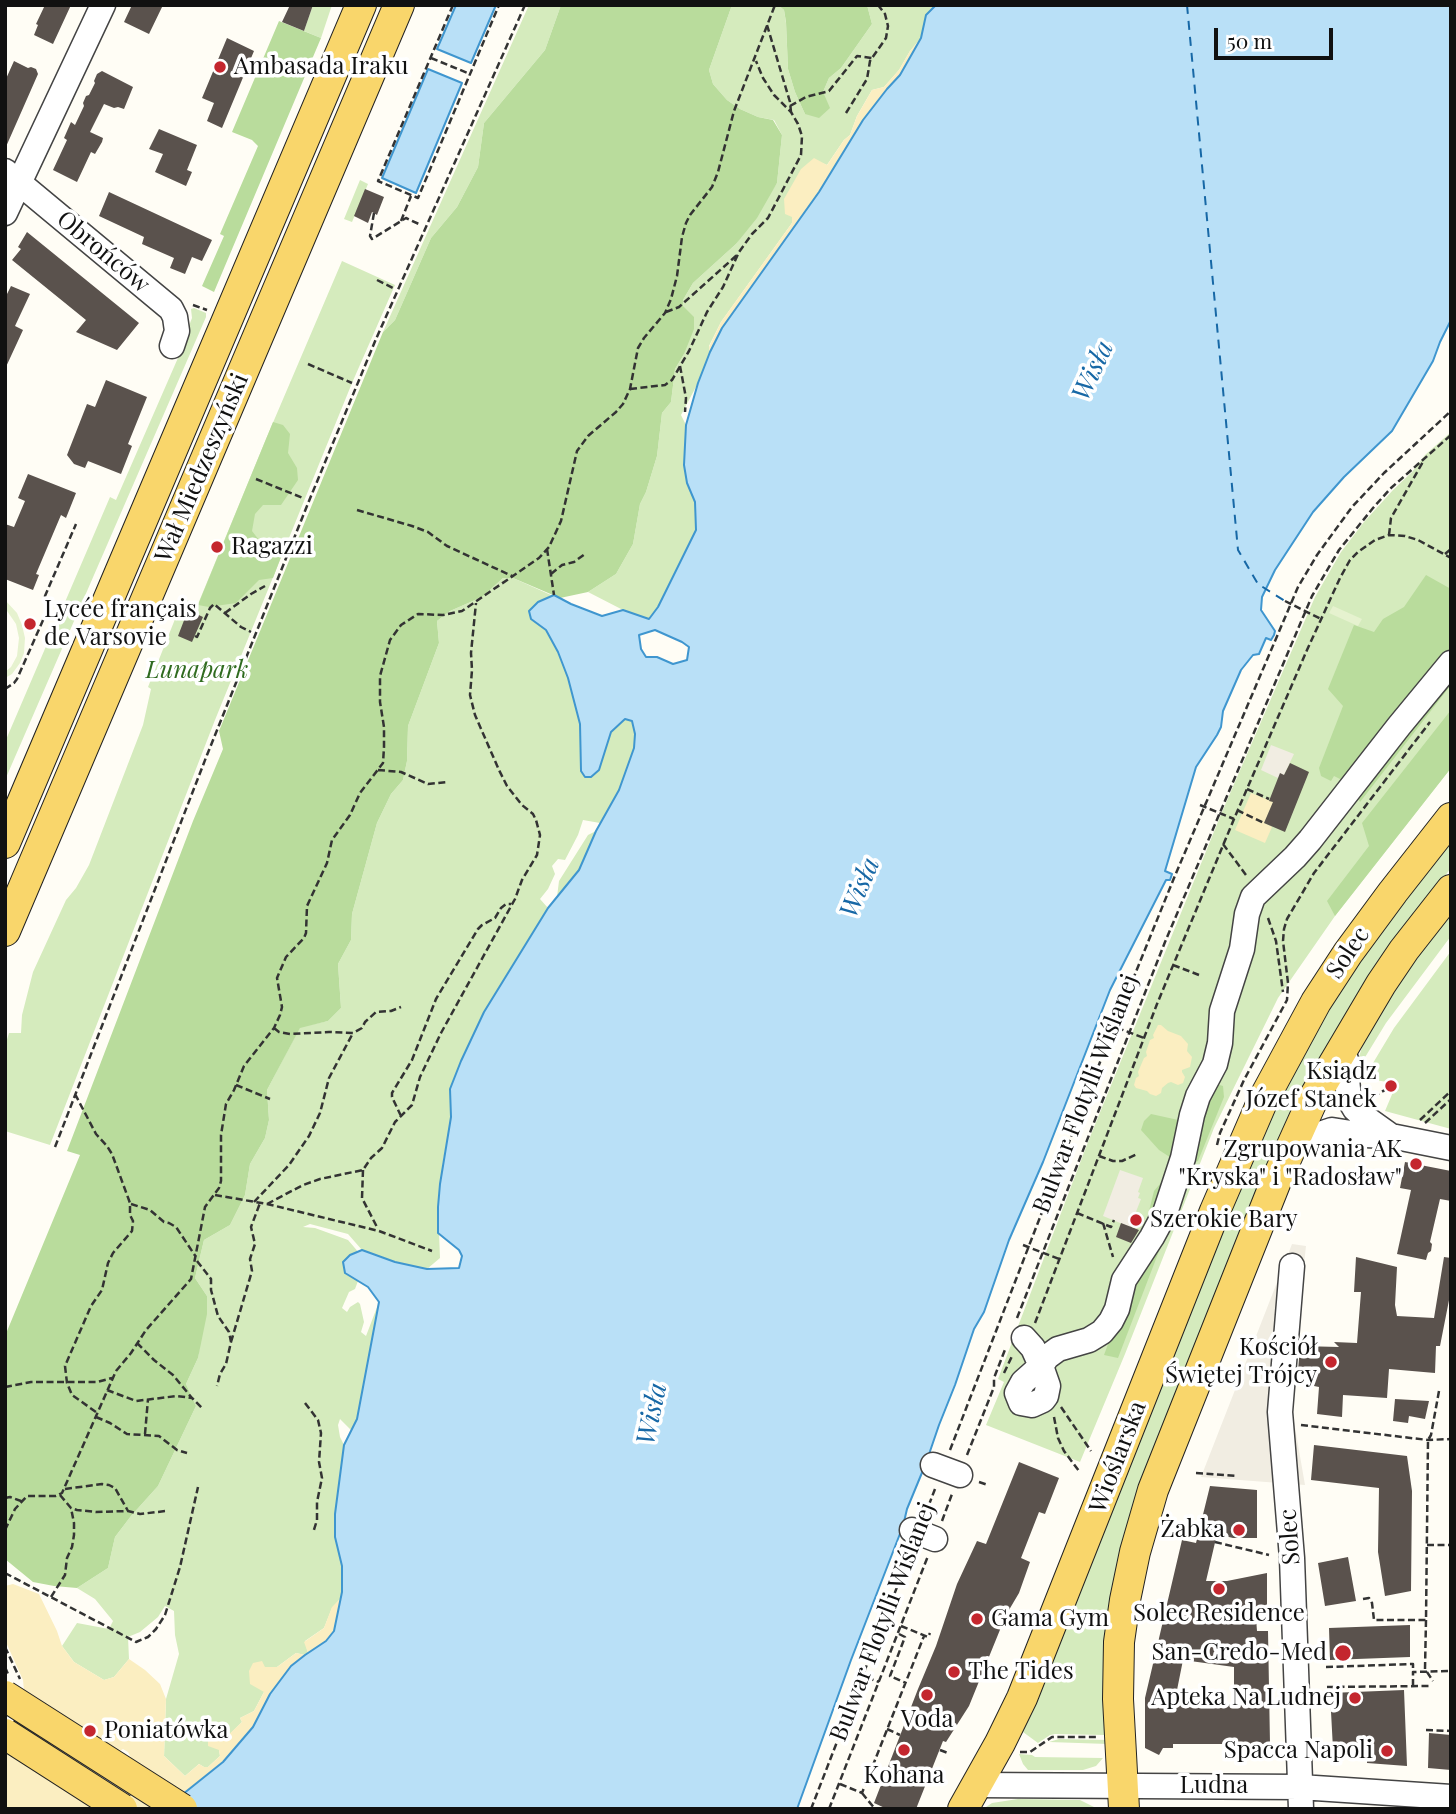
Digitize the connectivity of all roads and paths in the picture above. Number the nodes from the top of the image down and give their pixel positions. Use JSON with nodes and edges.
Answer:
{"nodes":[{"id":1,"x":103,"y":5,"type":"edge"},
{"id":2,"x":361,"y":5,"type":"edge"},
{"id":3,"x":399,"y":5,"type":"edge"},
{"id":4,"x":453,"y":5,"type":"edge"},
{"id":5,"x":499,"y":5,"type":"edge"},
{"id":6,"x":525,"y":5,"type":"edge"},
{"id":7,"x":775,"y":5,"type":"edge"},
{"id":8,"x":878,"y":5,"type":"edge"},
{"id":9,"x":767,"y":25,"type":"junction"},
{"id":10,"x":431,"y":58,"type":"junction"},
{"id":11,"x":872,"y":58,"type":"junction"},
{"id":12,"x":755,"y":59,"type":"junction"},
{"id":13,"x":470,"y":74,"type":"junction"},
{"id":14,"x":790,"y":106,"type":"junction"},
{"id":15,"x":791,"y":113,"type":"junction"},
{"id":16,"x":846,"y":113,"type":"dead end"},
{"id":17,"x":13,"y":177,"type":"edge"},
{"id":18,"x":411,"y":196,"type":"junction"},
{"id":19,"x":5,"y":213,"type":"edge"},
{"id":20,"x":374,"y":213,"type":"dead end"},
{"id":21,"x":402,"y":219,"type":"junction"},
{"id":22,"x":421,"y":225,"type":"dead end"},
{"id":23,"x":739,"y":253,"type":"junction"},
{"id":24,"x":377,"y":280,"type":"dead end"},
{"id":25,"x":393,"y":288,"type":"dead end"},
{"id":26,"x":194,"y":305,"type":"dead end"},
{"id":27,"x":205,"y":310,"type":"dead end"},
{"id":28,"x":665,"y":313,"type":"junction"},
{"id":29,"x":172,"y":346,"type":"dead end"},
{"id":30,"x":308,"y":364,"type":"dead end"},
{"id":31,"x":680,"y":366,"type":"junction"},
{"id":32,"x":352,"y":383,"type":"dead end"},
{"id":33,"x":630,"y":388,"type":"junction"},
{"id":34,"x":1451,"y":411,"type":"edge"},
{"id":35,"x":684,"y":412,"type":"dead end"},
{"id":36,"x":1451,"y":435,"type":"edge"},
{"id":37,"x":1426,"y":456,"type":"junction"},
{"id":38,"x":256,"y":479,"type":"dead end"},
{"id":39,"x":303,"y":498,"type":"dead end"},
{"id":40,"x":357,"y":510,"type":"dead end"},
{"id":41,"x":76,"y":524,"type":"dead end"},
{"id":42,"x":1389,"y":535,"type":"junction"},
{"id":43,"x":547,"y":549,"type":"junction"},
{"id":44,"x":1451,"y":550,"type":"edge"},
{"id":45,"x":585,"y":554,"type":"dead end"},
{"id":46,"x":1445,"y":554,"type":"junction"},
{"id":47,"x":1451,"y":558,"type":"edge"},
{"id":48,"x":551,"y":574,"type":"junction"},
{"id":49,"x":512,"y":576,"type":"junction"},
{"id":50,"x":264,"y":586,"type":"dead end"},
{"id":51,"x":554,"y":595,"type":"dead end"},
{"id":52,"x":1285,"y":601,"type":"dead end"},
{"id":53,"x":476,"y":603,"type":"junction"},
{"id":54,"x":1290,"y":604,"type":"junction"},
{"id":55,"x":1305,"y":611,"type":"junction"},
{"id":56,"x":225,"y":613,"type":"junction"},
{"id":57,"x":1321,"y":619,"type":"junction"},
{"id":58,"x":251,"y":632,"type":"dead end"},
{"id":59,"x":195,"y":636,"type":"dead end"},
{"id":60,"x":1451,"y":663,"type":"edge"},
{"id":61,"x":5,"y":688,"type":"edge"},
{"id":62,"x":1262,"y":754,"type":"junction"},
{"id":63,"x":1267,"y":756,"type":"dead end"},
{"id":64,"x":378,"y":770,"type":"junction"},
{"id":65,"x":448,"y":782,"type":"dead end"},
{"id":66,"x":1247,"y":789,"type":"junction"},
{"id":67,"x":1269,"y":799,"type":"dead end"},
{"id":68,"x":1202,"y":806,"type":"junction"},
{"id":69,"x":1237,"y":810,"type":"junction"},
{"id":70,"x":1219,"y":813,"type":"junction"},
{"id":71,"x":1451,"y":818,"type":"edge"},
{"id":72,"x":1234,"y":819,"type":"junction"},
{"id":73,"x":1264,"y":823,"type":"dead end"},
{"id":74,"x":5,"y":843,"type":"edge"},
{"id":75,"x":1223,"y":844,"type":"junction"},
{"id":76,"x":1451,"y":890,"type":"edge"},
{"id":77,"x":1257,"y":891,"type":"junction"},
{"id":78,"x":512,"y":904,"type":"junction"},
{"id":79,"x":5,"y":931,"type":"edge"},
{"id":80,"x":1173,"y":965,"type":"junction"},
{"id":81,"x":1199,"y":975,"type":"dead end"},
{"id":82,"x":1283,"y":992,"type":"dead end"},
{"id":83,"x":401,"y":1007,"type":"dead end"},
{"id":84,"x":1107,"y":1024,"type":"dead end"},
{"id":85,"x":1114,"y":1026,"type":"junction"},
{"id":86,"x":274,"y":1028,"type":"junction"},
{"id":87,"x":1129,"y":1031,"type":"junction"},
{"id":88,"x":353,"y":1033,"type":"junction"},
{"id":89,"x":1144,"y":1038,"type":"junction"},
{"id":90,"x":1342,"y":1050,"type":"junction"},
{"id":91,"x":236,"y":1086,"type":"junction"},
{"id":92,"x":1390,"y":1087,"type":"dead end"},
{"id":93,"x":1451,"y":1091,"type":"edge"},
{"id":94,"x":75,"y":1094,"type":"junction"},
{"id":95,"x":270,"y":1099,"type":"dead end"},
{"id":96,"x":1451,"y":1099,"type":"edge"},
{"id":97,"x":1264,"y":1100,"type":"joint"},
{"id":98,"x":1367,"y":1100,"type":"dead end"},
{"id":99,"x":401,"y":1116,"type":"junction"},
{"id":100,"x":1421,"y":1120,"type":"dead end"},
{"id":101,"x":1424,"y":1125,"type":"dead end"},
{"id":102,"x":1391,"y":1136,"type":"junction"},
{"id":103,"x":1293,"y":1143,"type":"junction"},
{"id":104,"x":55,"y":1147,"type":"dead end"},
{"id":105,"x":1451,"y":1148,"type":"edge"},
{"id":106,"x":1137,"y":1154,"type":"dead end"},
{"id":107,"x":1099,"y":1156,"type":"junction"},
{"id":108,"x":363,"y":1170,"type":"junction"},
{"id":109,"x":215,"y":1195,"type":"junction"},
{"id":110,"x":254,"y":1202,"type":"junction"},
{"id":111,"x":130,"y":1203,"type":"junction"},
{"id":112,"x":260,"y":1203,"type":"junction"},
{"id":113,"x":267,"y":1204,"type":"junction"},
{"id":114,"x":1077,"y":1213,"type":"junction"},
{"id":115,"x":1114,"y":1220,"type":"dead end"},
{"id":116,"x":1103,"y":1223,"type":"junction"},
{"id":117,"x":379,"y":1231,"type":"junction"},
{"id":118,"x":1023,"y":1245,"type":"dead end"},
{"id":119,"x":1028,"y":1247,"type":"junction"},
{"id":120,"x":432,"y":1251,"type":"dead end"},
{"id":121,"x":1042,"y":1253,"type":"junction"},
{"id":122,"x":196,"y":1258,"type":"junction"},
{"id":123,"x":1059,"y":1259,"type":"junction"},
{"id":124,"x":1292,"y":1266,"type":"dead end"},
{"id":125,"x":1124,"y":1280,"type":"junction"},
{"id":126,"x":1015,"y":1335,"type":"junction"},
{"id":127,"x":231,"y":1342,"type":"junction"},
{"id":128,"x":137,"y":1343,"type":"junction"},
{"id":129,"x":1044,"y":1376,"type":"junction"},
{"id":130,"x":112,"y":1378,"type":"junction"},
{"id":131,"x":67,"y":1383,"type":"junction"},
{"id":132,"x":217,"y":1386,"type":"dead end"},
{"id":133,"x":5,"y":1387,"type":"edge"},
{"id":134,"x":994,"y":1387,"type":"junction"},
{"id":135,"x":107,"y":1390,"type":"junction"},
{"id":136,"x":1439,"y":1391,"type":"dead end"},
{"id":137,"x":192,"y":1398,"type":"junction"},
{"id":138,"x":148,"y":1399,"type":"junction"},
{"id":139,"x":305,"y":1403,"type":"dead end"},
{"id":140,"x":202,"y":1408,"type":"dead end"},
{"id":141,"x":96,"y":1415,"type":"junction"},
{"id":142,"x":1291,"y":1424,"type":"dead end"},
{"id":143,"x":145,"y":1435,"type":"junction"},
{"id":144,"x":1451,"y":1439,"type":"edge"},
{"id":145,"x":1428,"y":1440,"type":"junction"},
{"id":146,"x":1091,"y":1451,"type":"dead end"},
{"id":147,"x":187,"y":1453,"type":"dead end"},
{"id":148,"x":945,"y":1469,"type":"junction"},
{"id":149,"x":1079,"y":1471,"type":"dead end"},
{"id":150,"x":1196,"y":1473,"type":"dead end"},
{"id":151,"x":1237,"y":1476,"type":"dead end"},
{"id":152,"x":198,"y":1487,"type":"dead end"},
{"id":153,"x":64,"y":1489,"type":"junction"},
{"id":154,"x":60,"y":1495,"type":"junction"},
{"id":155,"x":5,"y":1498,"type":"edge"},
{"id":156,"x":21,"y":1501,"type":"junction"},
{"id":157,"x":71,"y":1508,"type":"junction"},
{"id":158,"x":128,"y":1511,"type":"junction"},
{"id":159,"x":166,"y":1511,"type":"dead end"},
{"id":160,"x":5,"y":1530,"type":"edge"},
{"id":161,"x":1176,"y":1532,"type":"dead end"},
{"id":162,"x":313,"y":1533,"type":"dead end"},
{"id":163,"x":921,"y":1534,"type":"junction"},
{"id":164,"x":1197,"y":1537,"type":"dead end"},
{"id":165,"x":1215,"y":1542,"type":"dead end"},
{"id":166,"x":1427,"y":1545,"type":"junction"},
{"id":167,"x":1451,"y":1545,"type":"edge"},
{"id":168,"x":1269,"y":1555,"type":"dead end"},
{"id":169,"x":5,"y":1573,"type":"edge"},
{"id":170,"x":51,"y":1597,"type":"junction"},
{"id":171,"x":1363,"y":1599,"type":"dead end"},
{"id":172,"x":1426,"y":1620,"type":"junction"},
{"id":173,"x":901,"y":1626,"type":"junction"},
{"id":174,"x":930,"y":1633,"type":"dead end"},
{"id":175,"x":898,"y":1634,"type":"junction"},
{"id":176,"x":924,"y":1636,"type":"junction"},
{"id":177,"x":1326,"y":1667,"type":"dead end"},
{"id":178,"x":1451,"y":1671,"type":"edge"},
{"id":179,"x":1413,"y":1672,"type":"junction"},
{"id":180,"x":1427,"y":1672,"type":"junction"},
{"id":181,"x":857,"y":1674,"type":"dead end"},
{"id":182,"x":863,"y":1676,"type":"junction"},
{"id":183,"x":1433,"y":1681,"type":"dead end"},
{"id":184,"x":878,"y":1682,"type":"junction"},
{"id":185,"x":906,"y":1682,"type":"junction"},
{"id":186,"x":1413,"y":1686,"type":"junction"},
{"id":187,"x":1429,"y":1686,"type":"dead end"},
{"id":188,"x":1327,"y":1687,"type":"dead end"},
{"id":189,"x":5,"y":1696,"type":"edge"},
{"id":190,"x":887,"y":1729,"type":"junction"},
{"id":191,"x":1426,"y":1730,"type":"dead end"},
{"id":192,"x":1451,"y":1731,"type":"edge"},
{"id":193,"x":5,"y":1734,"type":"edge"},
{"id":194,"x":900,"y":1735,"type":"dead end"},
{"id":195,"x":1095,"y":1737,"type":"dead end"},
{"id":196,"x":940,"y":1750,"type":"dead end"},
{"id":197,"x":1019,"y":1752,"type":"dead end"},
{"id":198,"x":948,"y":1753,"type":"dead end"},
{"id":199,"x":839,"y":1784,"type":"junction"},
{"id":200,"x":862,"y":1793,"type":"junction"},
{"id":201,"x":970,"y":1797,"type":"edge"},
{"id":202,"x":1451,"y":1797,"type":"edge"},
{"id":203,"x":1123,"y":1798,"type":"edge"},
{"id":204,"x":1300,"y":1798,"type":"edge"},
{"id":205,"x":830,"y":1808,"type":"edge"},
{"id":206,"x":122,"y":1809,"type":"edge"},
{"id":207,"x":182,"y":1809,"type":"edge"},
{"id":208,"x":811,"y":1809,"type":"edge"},
{"id":209,"x":875,"y":1809,"type":"edge"}],
"edges":[{"from":1,"to":17,"type":"street"},
{"from":2,"to":74,"type":"main road","name":"Wał Miedzeszyński"},
{"from":3,"to":79,"type":"main road","name":"Wał Miedzeszyński"},
{"from":4,"to":10,"type":"path"},
{"from":5,"to":13,"type":"path"},
{"from":6,"to":94,"type":"path"},
{"from":7,"to":9,"type":"path"},
{"from":8,"to":11,"type":"path"},
{"from":9,"to":12,"type":"path"},
{"from":9,"to":14,"type":"path"},
{"from":10,"to":13,"type":"path"},
{"from":10,"to":18,"type":"path"},
{"from":11,"to":14,"type":"path"},
{"from":11,"to":16,"type":"path"},
{"from":12,"to":15,"type":"path"},
{"from":12,"to":28,"type":"path"},
{"from":13,"to":18,"type":"path"},
{"from":14,"to":15,"type":"path"},
{"from":15,"to":23,"type":"path"},
{"from":17,"to":19,"type":"street"},
{"from":17,"to":29,"type":"street","name":"Obrońców"},
{"from":18,"to":21,"type":"path"},
{"from":20,"to":21,"type":"path"},
{"from":21,"to":22,"type":"path"},
{"from":23,"to":28,"type":"path"},
{"from":23,"to":31,"type":"path"},
{"from":24,"to":25,"type":"path"},
{"from":26,"to":27,"type":"path"},
{"from":28,"to":33,"type":"path"},
{"from":30,"to":32,"type":"path"},
{"from":31,"to":33,"type":"path"},
{"from":31,"to":35,"type":"path"},
{"from":33,"to":43,"type":"path"},
{"from":34,"to":54,"type":"path"},
{"from":36,"to":37,"type":"path","name":"Bulwar Flotylli Wiślanej"},
{"from":37,"to":42,"type":"path"},
{"from":37,"to":55,"type":"path","name":"Bulwar Flotylli Wiślanej"},
{"from":38,"to":39,"type":"path"},
{"from":40,"to":49,"type":"path"},
{"from":41,"to":61,"type":"path"},
{"from":42,"to":46,"type":"path"},
{"from":42,"to":57,"type":"path"},
{"from":43,"to":48,"type":"path"},
{"from":43,"to":49,"type":"path"},
{"from":44,"to":46,"type":"path"},
{"from":45,"to":48,"type":"path"},
{"from":46,"to":47,"type":"path"},
{"from":48,"to":51,"type":"path"},
{"from":49,"to":53,"type":"path"},
{"from":50,"to":56,"type":"path"},
{"from":52,"to":54,"type":"path"},
{"from":53,"to":64,"type":"path"},
{"from":53,"to":78,"type":"path"},
{"from":54,"to":55,"type":"path"},
{"from":54,"to":68,"type":"path"},
{"from":55,"to":57,"type":"path"},
{"from":55,"to":70,"type":"path","name":"Bulwar Flotylli Wiślanej"},
{"from":56,"to":58,"type":"path"},
{"from":56,"to":59,"type":"path"},
{"from":57,"to":62,"type":"path"},
{"from":60,"to":77,"type":"street"},
{"from":62,"to":63,"type":"path"},
{"from":62,"to":66,"type":"path"},
{"from":64,"to":65,"type":"path"},
{"from":64,"to":86,"type":"path"},
{"from":66,"to":67,"type":"path"},
{"from":66,"to":69,"type":"path"},
{"from":68,"to":70,"type":"path"},
{"from":68,"to":85,"type":"path"},
{"from":69,"to":72,"type":"path"},
{"from":69,"to":73,"type":"path"},
{"from":70,"to":72,"type":"path"},
{"from":70,"to":87,"type":"path","name":"Bulwar Flotylli Wiślanej"},
{"from":71,"to":97,"type":"main road","name":"Solec"},
{"from":72,"to":75,"type":"path"},
{"from":75,"to":77,"type":"path"},
{"from":75,"to":80,"type":"path"},
{"from":76,"to":90,"type":"main road","name":"Solec"},
{"from":77,"to":82,"type":"path"},
{"from":77,"to":125,"type":"street"},
{"from":78,"to":99,"type":"path"},
{"from":78,"to":99,"type":"path"},
{"from":80,"to":81,"type":"path"},
{"from":80,"to":89,"type":"path"},
{"from":83,"to":88,"type":"path"},
{"from":84,"to":85,"type":"path"},
{"from":85,"to":87,"type":"path"},
{"from":85,"to":119,"type":"path"},
{"from":86,"to":88,"type":"path"},
{"from":86,"to":91,"type":"path"},
{"from":87,"to":89,"type":"path"},
{"from":87,"to":121,"type":"path","name":"Bulwar Flotylli Wiślanej"},
{"from":88,"to":110,"type":"path"},
{"from":89,"to":107,"type":"path"},
{"from":90,"to":102,"type":"street"},
{"from":90,"to":103,"type":"main road","name":"Solec"},
{"from":91,"to":95,"type":"path"},
{"from":91,"to":109,"type":"path"},
{"from":92,"to":98,"type":"path"},
{"from":93,"to":100,"type":"path"},
{"from":94,"to":104,"type":"path"},
{"from":94,"to":111,"type":"path"},
{"from":96,"to":101,"type":"path"},
{"from":97,"to":201,"type":"main road","name":"Wioślarska"},
{"from":99,"to":108,"type":"path"},
{"from":102,"to":103,"type":"street"},
{"from":102,"to":105,"type":"street"},
{"from":103,"to":203,"type":"main road","name":"Wioślarska"},
{"from":106,"to":107,"type":"path"},
{"from":107,"to":114,"type":"path"},
{"from":108,"to":113,"type":"path"},
{"from":108,"to":117,"type":"path"},
{"from":109,"to":110,"type":"path"},
{"from":109,"to":122,"type":"path"},
{"from":110,"to":112,"type":"path"},
{"from":111,"to":122,"type":"path"},
{"from":111,"to":131,"type":"path"},
{"from":112,"to":113,"type":"path"},
{"from":112,"to":127,"type":"path"},
{"from":113,"to":117,"type":"path"},
{"from":114,"to":116,"type":"path"},
{"from":114,"to":123,"type":"path"},
{"from":115,"to":116,"type":"path"},
{"from":116,"to":125,"type":"path"},
{"from":117,"to":120,"type":"path"},
{"from":118,"to":119,"type":"path"},
{"from":119,"to":121,"type":"path"},
{"from":119,"to":148,"type":"path"},
{"from":121,"to":123,"type":"path"},
{"from":121,"to":126,"type":"path","name":"Bulwar Flotylli Wiślanej"},
{"from":122,"to":127,"type":"path"},
{"from":122,"to":128,"type":"path"},
{"from":123,"to":126,"type":"path"},
{"from":124,"to":204,"type":"street","name":"Solec"},
{"from":125,"to":129,"type":"street"},
{"from":126,"to":129,"type":"street"},
{"from":126,"to":134,"type":"path","name":"Bulwar Flotylli Wiślanej"},
{"from":126,"to":134,"type":"path"},
{"from":127,"to":132,"type":"path"},
{"from":128,"to":130,"type":"path"},
{"from":128,"to":137,"type":"path"},
{"from":129,"to":146,"type":"path"},
{"from":129,"to":149,"type":"path"},
{"from":130,"to":131,"type":"path"},
{"from":130,"to":135,"type":"path"},
{"from":131,"to":133,"type":"path"},
{"from":131,"to":141,"type":"path"},
{"from":134,"to":148,"type":"path","name":"Bulwar Flotylli Wiślanej"},
{"from":135,"to":138,"type":"path"},
{"from":135,"to":141,"type":"path"},
{"from":136,"to":145,"type":"path"},
{"from":137,"to":138,"type":"path"},
{"from":137,"to":140,"type":"path"},
{"from":138,"to":143,"type":"path"},
{"from":139,"to":162,"type":"path"},
{"from":141,"to":143,"type":"path"},
{"from":141,"to":153,"type":"path"},
{"from":142,"to":145,"type":"path"},
{"from":143,"to":147,"type":"path"},
{"from":144,"to":145,"type":"path"},
{"from":145,"to":166,"type":"path"},
{"from":148,"to":163,"type":"path","name":"Bulwar Flotylli Wiślanej"},
{"from":148,"to":163,"type":"path"},
{"from":150,"to":151,"type":"path"},
{"from":152,"to":170,"type":"path"},
{"from":153,"to":154,"type":"path"},
{"from":153,"to":158,"type":"path"},
{"from":154,"to":156,"type":"path"},
{"from":154,"to":157,"type":"path"},
{"from":155,"to":156,"type":"path"},
{"from":156,"to":160,"type":"path"},
{"from":157,"to":158,"type":"path"},
{"from":157,"to":170,"type":"path"},
{"from":158,"to":159,"type":"path"},
{"from":161,"to":164,"type":"path"},
{"from":163,"to":173,"type":"path","name":"Bulwar Flotylli Wiślanej"},
{"from":163,"to":182,"type":"path"},
{"from":165,"to":168,"type":"path"},
{"from":166,"to":167,"type":"path"},
{"from":166,"to":172,"type":"path"},
{"from":169,"to":170,"type":"path"},
{"from":171,"to":172,"type":"path"},
{"from":172,"to":180,"type":"path"},
{"from":173,"to":175,"type":"path","name":"Bulwar Flotylli Wiślanej"},
{"from":173,"to":176,"type":"path"},
{"from":174,"to":176,"type":"path"},
{"from":175,"to":184,"type":"path","name":"Bulwar Flotylli Wiślanej"},
{"from":175,"to":185,"type":"path"},
{"from":176,"to":185,"type":"path"},
{"from":177,"to":179,"type":"path"},
{"from":178,"to":180,"type":"path"},
{"from":179,"to":180,"type":"path"},
{"from":179,"to":186,"type":"path"},
{"from":180,"to":183,"type":"path"},
{"from":181,"to":182,"type":"path"},
{"from":182,"to":184,"type":"path"},
{"from":182,"to":208,"type":"path"},
{"from":184,"to":199,"type":"path","name":"Bulwar Flotylli Wiślanej"},
{"from":185,"to":190,"type":"path"},
{"from":186,"to":187,"type":"path"},
{"from":186,"to":188,"type":"path"},
{"from":189,"to":207,"type":"main road","bridge":true},
{"from":190,"to":194,"type":"path"},
{"from":190,"to":200,"type":"path"},
{"from":191,"to":192,"type":"path"},
{"from":193,"to":206,"type":"main road","bridge":true},
{"from":195,"to":197,"type":"path"},
{"from":196,"to":198,"type":"path"},
{"from":199,"to":200,"type":"path"},
{"from":199,"to":205,"type":"path","name":"Bulwar Flotylli Wiślanej"},
{"from":200,"to":209,"type":"path"},
{"from":201,"to":203,"type":"street","name":"Ludna"},
{"from":202,"to":204,"type":"street","name":"Ludna"},
{"from":203,"to":204,"type":"street","name":"Ludna"}]}
